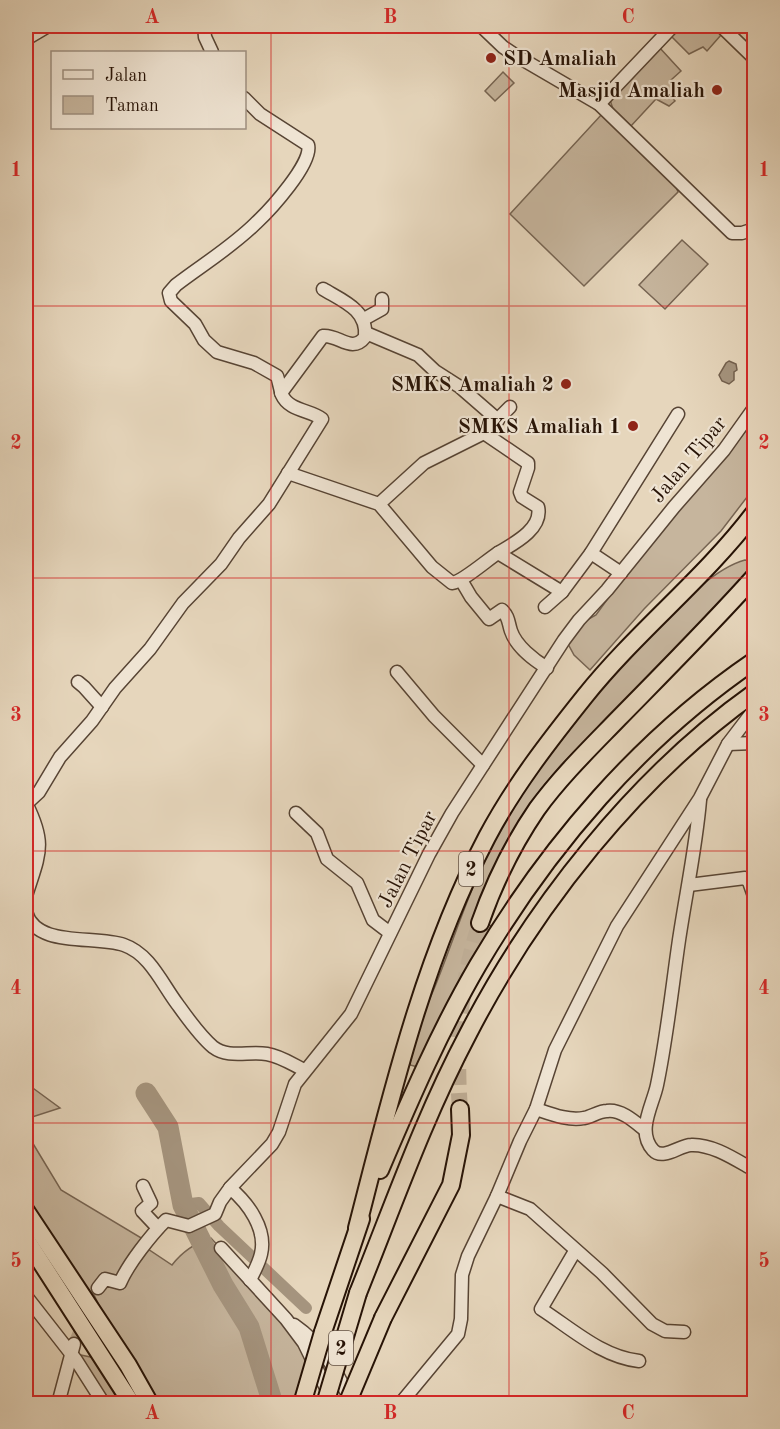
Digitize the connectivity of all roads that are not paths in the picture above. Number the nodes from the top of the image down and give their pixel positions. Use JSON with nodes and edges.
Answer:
{"nodes":[{"id":1,"x":48,"y":26,"type":"edge"},
{"id":2,"x":204,"y":26,"type":"edge"},
{"id":3,"x":481,"y":26,"type":"edge"},
{"id":4,"x":673,"y":26,"type":"edge"},
{"id":5,"x":721,"y":26,"type":"edge"},
{"id":6,"x":26,"y":39,"type":"edge"},
{"id":7,"x":212,"y":51,"type":"edge"},
{"id":8,"x":754,"y":58,"type":"edge"},
{"id":9,"x":246,"y":100,"type":"edge"},
{"id":10,"x":599,"y":104,"type":"junction"},
{"id":11,"x":754,"y":229,"type":"edge"},
{"id":12,"x":322,"y":289,"type":"dead end"},
{"id":13,"x":382,"y":299,"type":"dead end"},
{"id":14,"x":364,"y":320,"type":"junction"},
{"id":15,"x":366,"y":333,"type":"junction"},
{"id":16,"x":281,"y":393,"type":"junction"},
{"id":17,"x":510,"y":407,"type":"dead end"},
{"id":18,"x":754,"y":408,"type":"edge"},
{"id":19,"x":678,"y":414,"type":"dead end"},
{"id":20,"x":498,"y":420,"type":"junction"},
{"id":21,"x":484,"y":433,"type":"junction"},
{"id":22,"x":288,"y":473,"type":"junction"},
{"id":23,"x":379,"y":504,"type":"junction"},
{"id":24,"x":754,"y":513,"type":"edge"},
{"id":25,"x":754,"y":535,"type":"edge"},
{"id":26,"x":736,"y":537,"type":"junction"},
{"id":27,"x":498,"y":553,"type":"junction"},
{"id":28,"x":591,"y":553,"type":"junction"},
{"id":29,"x":621,"y":573,"type":"junction"},
{"id":30,"x":754,"y":577,"type":"edge"},
{"id":31,"x":461,"y":580,"type":"junction"},
{"id":32,"x":562,"y":592,"type":"junction"},
{"id":33,"x":545,"y":607,"type":"dead end"},
{"id":34,"x":754,"y":661,"type":"edge"},
{"id":35,"x":547,"y":668,"type":"junction"},
{"id":36,"x":397,"y":672,"type":"dead end"},
{"id":37,"x":78,"y":682,"type":"dead end"},
{"id":38,"x":754,"y":693,"type":"edge"},
{"id":39,"x":102,"y":707,"type":"junction"},
{"id":40,"x":754,"y":710,"type":"edge"},
{"id":41,"x":754,"y":743,"type":"edge"},
{"id":42,"x":728,"y":744,"type":"junction"},
{"id":43,"x":483,"y":765,"type":"junction"},
{"id":44,"x":700,"y":798,"type":"junction"},
{"id":45,"x":26,"y":803,"type":"edge"},
{"id":46,"x":296,"y":813,"type":"dead end"},
{"id":47,"x":689,"y":885,"type":"junction"},
{"id":48,"x":27,"y":890,"type":"edge"},
{"id":49,"x":754,"y":896,"type":"edge"},
{"id":50,"x":26,"y":912,"type":"edge"},
{"id":51,"x":480,"y":923,"type":"tunnel mouth"},
{"id":52,"x":390,"y":933,"type":"junction"},
{"id":53,"x":304,"y":1070,"type":"junction"},
{"id":54,"x":460,"y":1109,"type":"tunnel mouth"},
{"id":55,"x":536,"y":1109,"type":"junction"},
{"id":56,"x":645,"y":1130,"type":"junction"},
{"id":57,"x":754,"y":1170,"type":"edge"},
{"id":58,"x":144,"y":1186,"type":"dead end"},
{"id":59,"x":230,"y":1188,"type":"junction"},
{"id":60,"x":497,"y":1196,"type":"junction"},
{"id":61,"x":26,"y":1211,"type":"edge"},
{"id":62,"x":158,"y":1228,"type":"junction"},
{"id":63,"x":357,"y":1228,"type":"junction"},
{"id":64,"x":26,"y":1239,"type":"edge"},
{"id":65,"x":222,"y":1248,"type":"dead end"},
{"id":66,"x":575,"y":1251,"type":"junction"},
{"id":67,"x":252,"y":1275,"type":"junction"},
{"id":68,"x":98,"y":1288,"type":"dead end"},
{"id":69,"x":27,"y":1301,"type":"edge"},
{"id":70,"x":286,"y":1319,"type":"junction"},
{"id":71,"x":684,"y":1332,"type":"dead end"},
{"id":72,"x":72,"y":1348,"type":"junction"},
{"id":73,"x":639,"y":1361,"type":"dead end"},
{"id":74,"x":58,"y":1404,"type":"edge"},
{"id":75,"x":104,"y":1404,"type":"edge"},
{"id":76,"x":132,"y":1404,"type":"edge"},
{"id":77,"x":150,"y":1404,"type":"edge"},
{"id":78,"x":302,"y":1404,"type":"edge"},
{"id":79,"x":325,"y":1404,"type":"edge"},
{"id":80,"x":333,"y":1404,"type":"edge"},
{"id":81,"x":347,"y":1404,"type":"edge"},
{"id":82,"x":353,"y":1404,"type":"edge"},
{"id":83,"x":400,"y":1404,"type":"edge"}],
"edges":[{"from":1,"to":6,"type":"street"},
{"from":2,"to":7,"type":"street"},
{"from":3,"to":10,"type":"street"},
{"from":4,"to":10,"type":"street"},
{"from":5,"to":8,"type":"street"},
{"from":9,"to":16,"type":"street"},
{"from":10,"to":11,"type":"street"},
{"from":12,"to":14,"type":"street"},
{"from":13,"to":14,"type":"street"},
{"from":14,"to":15,"type":"street"},
{"from":15,"to":16,"type":"street"},
{"from":15,"to":20,"type":"street"},
{"from":16,"to":22,"type":"street"},
{"from":17,"to":20,"type":"street"},
{"from":18,"to":29,"type":"street","name":"Jalan Tipar"},
{"from":19,"to":28,"type":"street"},
{"from":20,"to":21,"type":"street"},
{"from":21,"to":23,"type":"street"},
{"from":21,"to":27,"type":"street"},
{"from":22,"to":23,"type":"street"},
{"from":22,"to":39,"type":"street"},
{"from":23,"to":31,"type":"street"},
{"from":24,"to":26,"type":"highway","number":"2"},
{"from":25,"to":26,"type":"highway"},
{"from":26,"to":63,"type":"highway","number":"2"},
{"from":27,"to":31,"type":"street"},
{"from":27,"to":32,"type":"street"},
{"from":28,"to":29,"type":"street"},
{"from":28,"to":32,"type":"street"},
{"from":29,"to":35,"type":"street","name":"Jalan Tipar"},
{"from":30,"to":51,"type":"highway","number":"2"},
{"from":31,"to":35,"type":"street"},
{"from":32,"to":33,"type":"street"},
{"from":34,"to":63,"type":"highway","number":"2"},
{"from":35,"to":43,"type":"street","name":"Jalan Tipar"},
{"from":36,"to":43,"type":"street"},
{"from":37,"to":39,"type":"street"},
{"from":38,"to":79,"type":"highway","number":"2","bridge":true},
{"from":39,"to":45,"type":"street"},
{"from":40,"to":42,"type":"street"},
{"from":41,"to":42,"type":"street"},
{"from":42,"to":44,"type":"street"},
{"from":43,"to":52,"type":"street","name":"Jalan Tipar"},
{"from":44,"to":47,"type":"street"},
{"from":44,"to":55,"type":"street"},
{"from":45,"to":48,"type":"street"},
{"from":46,"to":52,"type":"street"},
{"from":47,"to":49,"type":"street"},
{"from":47,"to":56,"type":"street"},
{"from":50,"to":53,"type":"street"},
{"from":52,"to":53,"type":"street","name":"Jalan Tipar"},
{"from":53,"to":59,"type":"street","name":"Jalan Tipar"},
{"from":54,"to":81,"type":"highway","number":"2","bridge":true},
{"from":55,"to":56,"type":"street"},
{"from":55,"to":60,"type":"street"},
{"from":56,"to":57,"type":"street"},
{"from":58,"to":62,"type":"street"},
{"from":59,"to":62,"type":"street","name":"Jalan Tipar"},
{"from":59,"to":67,"type":"street"},
{"from":60,"to":66,"type":"street"},
{"from":60,"to":83,"type":"street"},
{"from":61,"to":77,"type":"highway"},
{"from":62,"to":68,"type":"street"},
{"from":63,"to":78,"type":"highway","number":"2","bridge":true},
{"from":64,"to":76,"type":"highway"},
{"from":65,"to":67,"type":"street"},
{"from":66,"to":71,"type":"street"},
{"from":66,"to":73,"type":"street"},
{"from":67,"to":70,"type":"street"},
{"from":69,"to":72,"type":"street"},
{"from":70,"to":80,"type":"street"},
{"from":70,"to":82,"type":"street"},
{"from":72,"to":74,"type":"street"},
{"from":72,"to":75,"type":"street"}]}
